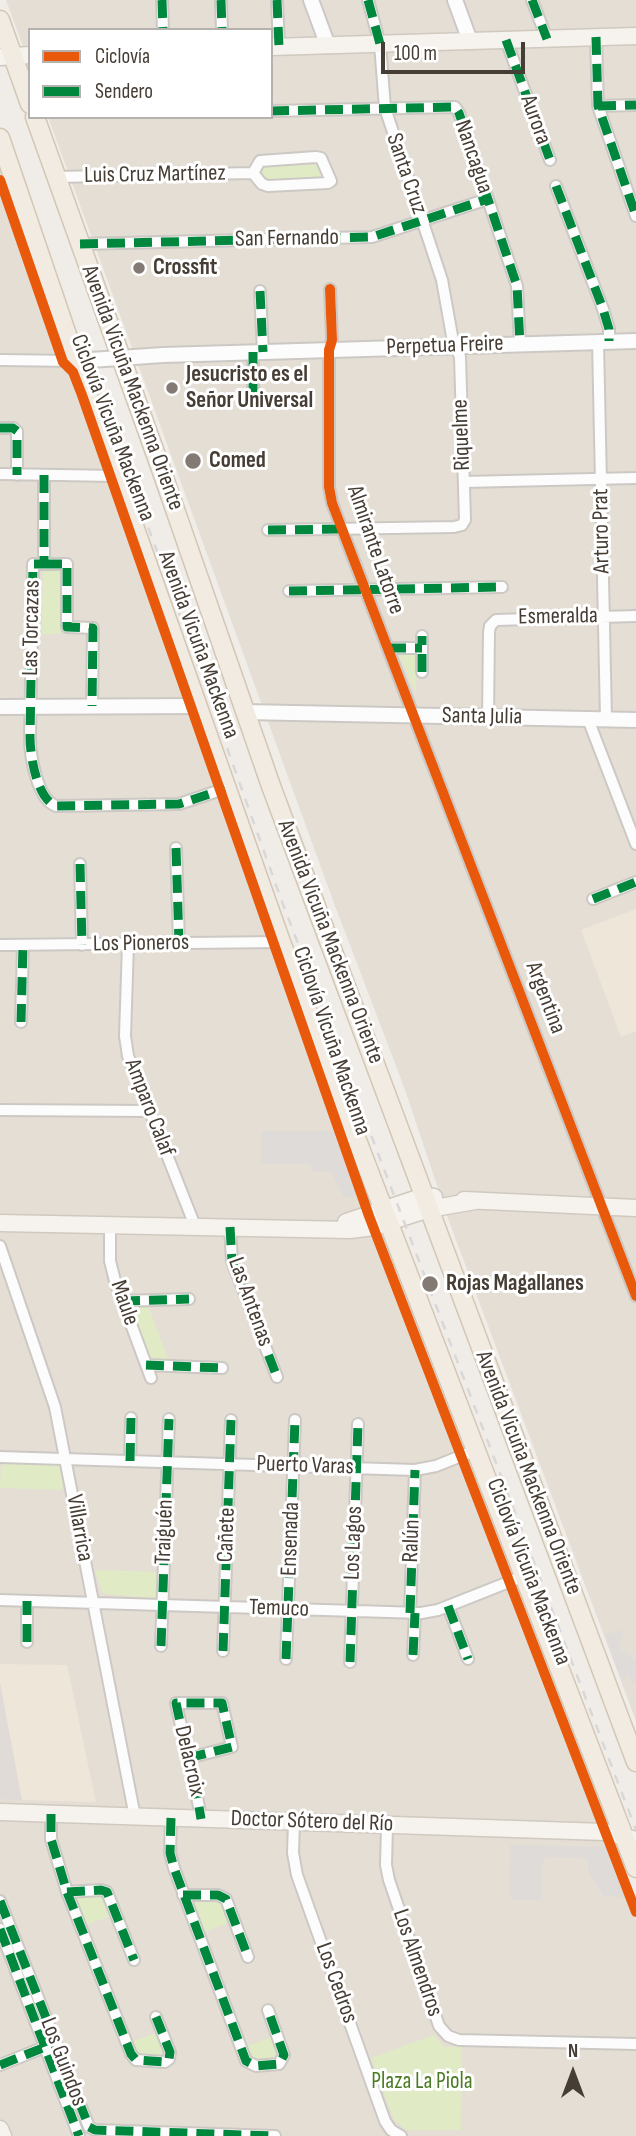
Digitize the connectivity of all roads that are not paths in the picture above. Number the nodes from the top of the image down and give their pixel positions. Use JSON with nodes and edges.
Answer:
{"nodes":[{"id":1,"x":162,"y":0,"type":"edge"},
{"id":2,"x":221,"y":0,"type":"edge"},
{"id":3,"x":277,"y":0,"type":"edge"},
{"id":4,"x":311,"y":0,"type":"edge"},
{"id":5,"x":368,"y":0,"type":"edge"},
{"id":6,"x":455,"y":0,"type":"edge"},
{"id":7,"x":533,"y":0,"type":"edge"},
{"id":8,"x":0,"y":20,"type":"edge"},
{"id":9,"x":163,"y":28,"type":"edge"},
{"id":10,"x":222,"y":28,"type":"edge"},
{"id":11,"x":636,"y":36,"type":"edge"},
{"id":12,"x":596,"y":37,"type":"junction"},
{"id":13,"x":547,"y":39,"type":"junction"},
{"id":14,"x":506,"y":40,"type":"junction"},
{"id":15,"x":470,"y":41,"type":"junction"},
{"id":16,"x":380,"y":44,"type":"junction"},
{"id":17,"x":328,"y":46,"type":"junction"},
{"id":18,"x":275,"y":47,"type":"edge"},
{"id":19,"x":14,"y":56,"type":"edge"},
{"id":20,"x":28,"y":98,"type":"edge"},
{"id":21,"x":636,"y":105,"type":"edge"},
{"id":22,"x":598,"y":106,"type":"junction"},
{"id":23,"x":385,"y":108,"type":"junction"},
{"id":24,"x":273,"y":111,"type":"edge"},
{"id":25,"x":36,"y":119,"type":"edge"},
{"id":26,"x":0,"y":138,"type":"edge"},
{"id":27,"x":550,"y":160,"type":"dead end"},
{"id":28,"x":6,"y":172,"type":"edge"},
{"id":29,"x":253,"y":173,"type":"junction"},
{"id":30,"x":56,"y":177,"type":"junction"},
{"id":31,"x":556,"y":186,"type":"dead end"},
{"id":32,"x":488,"y":199,"type":"junction"},
{"id":33,"x":636,"y":216,"type":"edge"},
{"id":34,"x":422,"y":222,"type":"junction"},
{"id":35,"x":80,"y":244,"type":"junction"},
{"id":36,"x":330,"y":289,"type":"dead end"},
{"id":37,"x":260,"y":291,"type":"dead end"},
{"id":38,"x":636,"y":341,"type":"edge"},
{"id":39,"x":603,"y":342,"type":"junction"},
{"id":40,"x":520,"y":344,"type":"junction"},
{"id":41,"x":457,"y":346,"type":"junction"},
{"id":42,"x":329,"y":350,"type":"junction"},
{"id":43,"x":258,"y":352,"type":"junction"},
{"id":44,"x":121,"y":358,"type":"junction"},
{"id":45,"x":0,"y":360,"type":"edge"},
{"id":46,"x":75,"y":361,"type":"junction"},
{"id":47,"x":253,"y":397,"type":"dead end"},
{"id":48,"x":0,"y":428,"type":"edge"},
{"id":49,"x":0,"y":474,"type":"edge"},
{"id":50,"x":17,"y":475,"type":"junction"},
{"id":51,"x":44,"y":475,"type":"junction"},
{"id":52,"x":116,"y":476,"type":"junction"},
{"id":53,"x":636,"y":478,"type":"edge"},
{"id":54,"x":601,"y":479,"type":"junction"},
{"id":55,"x":464,"y":482,"type":"junction"},
{"id":56,"x":342,"y":529,"type":"junction"},
{"id":57,"x":268,"y":530,"type":"dead end"},
{"id":58,"x":44,"y":564,"type":"junction"},
{"id":59,"x":502,"y":587,"type":"dead end"},
{"id":60,"x":365,"y":590,"type":"junction"},
{"id":61,"x":289,"y":591,"type":"dead end"},
{"id":62,"x":636,"y":616,"type":"edge"},
{"id":63,"x":604,"y":617,"type":"junction"},
{"id":64,"x":422,"y":636,"type":"dead end"},
{"id":65,"x":388,"y":648,"type":"junction"},
{"id":66,"x":422,"y":648,"type":"junction"},
{"id":67,"x":422,"y":672,"type":"dead end"},
{"id":68,"x":92,"y":706,"type":"junction"},
{"id":69,"x":198,"y":706,"type":"junction"},
{"id":70,"x":0,"y":707,"type":"edge"},
{"id":71,"x":30,"y":707,"type":"junction"},
{"id":72,"x":245,"y":712,"type":"junction"},
{"id":73,"x":415,"y":715,"type":"junction"},
{"id":74,"x":488,"y":717,"type":"junction"},
{"id":75,"x":588,"y":719,"type":"junction"},
{"id":76,"x":606,"y":719,"type":"junction"},
{"id":77,"x":636,"y":720,"type":"edge"},
{"id":78,"x":227,"y":788,"type":"junction"},
{"id":79,"x":636,"y":844,"type":"edge"},
{"id":80,"x":176,"y":848,"type":"dead end"},
{"id":81,"x":80,"y":864,"type":"dead end"},
{"id":82,"x":636,"y":882,"type":"edge"},
{"id":83,"x":593,"y":899,"type":"dead end"},
{"id":84,"x":281,"y":942,"type":"junction"},
{"id":85,"x":179,"y":943,"type":"junction"},
{"id":86,"x":82,"y":944,"type":"junction"},
{"id":87,"x":128,"y":944,"type":"junction"},
{"id":88,"x":0,"y":945,"type":"edge"},
{"id":89,"x":23,"y":945,"type":"junction"},
{"id":90,"x":21,"y":1023,"type":"dead end"},
{"id":91,"x":0,"y":1110,"type":"edge"},
{"id":92,"x":150,"y":1111,"type":"junction"},
{"id":93,"x":427,"y":1203,"type":"junction"},
{"id":94,"x":602,"y":1206,"type":"junction"},
{"id":95,"x":636,"y":1208,"type":"edge"},
{"id":96,"x":386,"y":1216,"type":"junction"},
{"id":97,"x":0,"y":1223,"type":"edge"},
{"id":98,"x":110,"y":1225,"type":"junction"},
{"id":99,"x":195,"y":1226,"type":"junction"},
{"id":100,"x":230,"y":1227,"type":"junction"},
{"id":101,"x":0,"y":1246,"type":"edge"},
{"id":102,"x":636,"y":1296,"type":"edge"},
{"id":103,"x":190,"y":1299,"type":"dead end"},
{"id":104,"x":121,"y":1300,"type":"junction"},
{"id":105,"x":146,"y":1366,"type":"junction"},
{"id":106,"x":222,"y":1368,"type":"dead end"},
{"id":107,"x":277,"y":1377,"type":"dead end"},
{"id":108,"x":150,"y":1378,"type":"dead end"},
{"id":109,"x":131,"y":1418,"type":"dead end"},
{"id":110,"x":169,"y":1419,"type":"dead end"},
{"id":111,"x":232,"y":1420,"type":"dead end"},
{"id":112,"x":295,"y":1420,"type":"dead end"},
{"id":113,"x":358,"y":1424,"type":"dead end"},
{"id":114,"x":476,"y":1450,"type":"junction"},
{"id":115,"x":0,"y":1457,"type":"edge"},
{"id":116,"x":67,"y":1459,"type":"junction"},
{"id":117,"x":130,"y":1461,"type":"junction"},
{"id":118,"x":167,"y":1462,"type":"junction"},
{"id":119,"x":230,"y":1464,"type":"junction"},
{"id":120,"x":293,"y":1466,"type":"junction"},
{"id":121,"x":356,"y":1468,"type":"junction"},
{"id":122,"x":415,"y":1470,"type":"junction"},
{"id":123,"x":524,"y":1576,"type":"junction"},
{"id":124,"x":0,"y":1600,"type":"edge"},
{"id":125,"x":27,"y":1601,"type":"junction"},
{"id":126,"x":93,"y":1603,"type":"junction"},
{"id":127,"x":163,"y":1605,"type":"junction"},
{"id":128,"x":448,"y":1606,"type":"junction"},
{"id":129,"x":225,"y":1608,"type":"junction"},
{"id":130,"x":288,"y":1609,"type":"junction"},
{"id":131,"x":352,"y":1612,"type":"junction"},
{"id":132,"x":412,"y":1613,"type":"junction"},
{"id":133,"x":27,"y":1642,"type":"dead end"},
{"id":134,"x":161,"y":1646,"type":"dead end"},
{"id":135,"x":223,"y":1651,"type":"dead end"},
{"id":136,"x":413,"y":1655,"type":"dead end"},
{"id":137,"x":286,"y":1659,"type":"dead end"},
{"id":138,"x":468,"y":1659,"type":"dead end"},
{"id":139,"x":350,"y":1662,"type":"dead end"},
{"id":140,"x":188,"y":1758,"type":"junction"},
{"id":141,"x":636,"y":1762,"type":"edge"},
{"id":142,"x":0,"y":1812,"type":"edge"},
{"id":143,"x":51,"y":1814,"type":"junction"},
{"id":144,"x":135,"y":1817,"type":"junction"},
{"id":145,"x":171,"y":1818,"type":"junction"},
{"id":146,"x":201,"y":1819,"type":"junction"},
{"id":147,"x":294,"y":1822,"type":"junction"},
{"id":148,"x":387,"y":1825,"type":"junction"},
{"id":149,"x":630,"y":1838,"type":"edge"},
{"id":150,"x":636,"y":1868,"type":"edge"},
{"id":151,"x":67,"y":1892,"type":"junction"},
{"id":152,"x":183,"y":1895,"type":"junction"},
{"id":153,"x":0,"y":1901,"type":"edge"},
{"id":154,"x":0,"y":1929,"type":"edge"},
{"id":155,"x":248,"y":1958,"type":"dead end"},
{"id":156,"x":134,"y":1960,"type":"dead end"},
{"id":157,"x":268,"y":2010,"type":"dead end"},
{"id":158,"x":156,"y":2017,"type":"dead end"},
{"id":159,"x":636,"y":2044,"type":"edge"},
{"id":160,"x":50,"y":2045,"type":"junction"},
{"id":161,"x":0,"y":2065,"type":"edge"},
{"id":162,"x":0,"y":2129,"type":"edge"},
{"id":163,"x":176,"y":2134,"type":"edge"},
{"id":164,"x":3,"y":2136,"type":"edge"},
{"id":165,"x":79,"y":2136,"type":"edge"},
{"id":166,"x":275,"y":2136,"type":"edge"},
{"id":167,"x":401,"y":2136,"type":"edge"}],
"edges":[{"from":1,"to":9,"type":"street"},
{"from":2,"to":10,"type":"street"},
{"from":3,"to":18,"type":"street"},
{"from":4,"to":17,"type":"street"},
{"from":5,"to":16,"type":"street","name":"Santa Cruz"},
{"from":6,"to":15,"type":"street"},
{"from":7,"to":13,"type":"street"},
{"from":8,"to":19,"type":"main road"},
{"from":11,"to":12,"type":"main road"},
{"from":12,"to":13,"type":"main road"},
{"from":12,"to":22,"type":"street"},
{"from":13,"to":14,"type":"main road"},
{"from":14,"to":15,"type":"main road"},
{"from":14,"to":27,"type":"street","name":"Aurora"},
{"from":15,"to":16,"type":"main road"},
{"from":16,"to":17,"type":"main road"},
{"from":16,"to":23,"type":"street","name":"Santa Cruz"},
{"from":17,"to":18,"type":"main road"},
{"from":19,"to":20,"type":"main road"},
{"from":21,"to":22,"type":"street"},
{"from":22,"to":33,"type":"street"},
{"from":23,"to":24,"type":"street","name":"Nancagua"},
{"from":23,"to":32,"type":"street","name":"Nancagua"},
{"from":23,"to":34,"type":"street","name":"Santa Cruz"},
{"from":25,"to":30,"type":"main road","name":"Avenida Vicuña Mackenna Oriente"},
{"from":26,"to":28,"type":"main road","name":"Avenida Vicuña Mackenna"},
{"from":28,"to":46,"type":"main road","name":"Avenida Vicuña Mackenna"},
{"from":29,"to":29,"type":"street","name":"Luis Cruz Martínez"},
{"from":29,"to":30,"type":"street","name":"Luis Cruz Martínez"},
{"from":30,"to":35,"type":"main road","name":"Avenida Vicuña Mackenna Oriente"},
{"from":31,"to":39,"type":"street","name":"Arturo Prat"},
{"from":32,"to":34,"type":"street","name":"San Fernando"},
{"from":32,"to":40,"type":"street","name":"Nancagua"},
{"from":34,"to":35,"type":"street","name":"San Fernando"},
{"from":34,"to":41,"type":"street","name":"Santa Cruz"},
{"from":35,"to":44,"type":"main road","name":"Avenida Vicuña Mackenna Oriente"},
{"from":36,"to":42,"type":"street","name":"Almirante Latorre"},
{"from":37,"to":43,"type":"street"},
{"from":38,"to":39,"type":"street","name":"Perpetua Freire"},
{"from":39,"to":40,"type":"street","name":"Perpetua Freire"},
{"from":39,"to":54,"type":"street","name":"Arturo Prat"},
{"from":40,"to":41,"type":"street","name":"Perpetua Freire"},
{"from":41,"to":42,"type":"street","name":"Perpetua Freire"},
{"from":41,"to":55,"type":"street","name":"Riquelme"},
{"from":42,"to":43,"type":"street","name":"Perpetua Freire"},
{"from":42,"to":56,"type":"street","name":"Almirante Latorre"},
{"from":43,"to":44,"type":"street","name":"Perpetua Freire"},
{"from":43,"to":47,"type":"street"},
{"from":44,"to":46,"type":"street","name":"Perpetua Freire"},
{"from":44,"to":72,"type":"main road","name":"Avenida Vicuña Mackenna Oriente"},
{"from":45,"to":46,"type":"street"},
{"from":46,"to":52,"type":"main road","name":"Avenida Vicuña Mackenna"},
{"from":48,"to":50,"type":"street"},
{"from":49,"to":50,"type":"street"},
{"from":50,"to":51,"type":"street"},
{"from":51,"to":52,"type":"street"},
{"from":51,"to":58,"type":"street","name":"Las Torcazas"},
{"from":52,"to":69,"type":"main road","name":"Avenida Vicuña Mackenna"},
{"from":53,"to":54,"type":"street"},
{"from":54,"to":55,"type":"street"},
{"from":54,"to":63,"type":"street","name":"Arturo Prat"},
{"from":55,"to":56,"type":"street","name":"Riquelme"},
{"from":56,"to":57,"type":"street"},
{"from":56,"to":60,"type":"street","name":"Almirante Latorre"},
{"from":58,"to":68,"type":"street"},
{"from":58,"to":71,"type":"street","name":"Las Torcazas"},
{"from":59,"to":60,"type":"street"},
{"from":60,"to":61,"type":"street"},
{"from":60,"to":65,"type":"street","name":"Almirante Latorre"},
{"from":62,"to":63,"type":"street","name":"Esmeralda"},
{"from":63,"to":74,"type":"street","name":"Esmeralda"},
{"from":63,"to":76,"type":"street","name":"Arturo Prat"},
{"from":64,"to":66,"type":"street"},
{"from":65,"to":66,"type":"street"},
{"from":65,"to":73,"type":"street","name":"Almirante Latorre"},
{"from":66,"to":67,"type":"street"},
{"from":68,"to":69,"type":"street"},
{"from":68,"to":71,"type":"street"},
{"from":69,"to":78,"type":"main road","name":"Avenida Vicuña Mackenna"},
{"from":70,"to":71,"type":"street"},
{"from":71,"to":78,"type":"street"},
{"from":72,"to":73,"type":"street","name":"Santa Julia"},
{"from":72,"to":93,"type":"main road","name":"Avenida Vicuña Mackenna Oriente"},
{"from":73,"to":74,"type":"street","name":"Santa Julia"},
{"from":73,"to":94,"type":"street","name":"Argentina"},
{"from":74,"to":75,"type":"street","name":"Santa Julia"},
{"from":75,"to":76,"type":"street","name":"Santa Julia"},
{"from":75,"to":79,"type":"street"},
{"from":76,"to":77,"type":"street","name":"Santa Julia"},
{"from":78,"to":84,"type":"main road","name":"Avenida Vicuña Mackenna"},
{"from":80,"to":85,"type":"street"},
{"from":81,"to":86,"type":"street"},
{"from":82,"to":83,"type":"street"},
{"from":84,"to":85,"type":"street","name":"Los Pioneros"},
{"from":84,"to":96,"type":"main road","name":"Avenida Vicuña Mackenna"},
{"from":85,"to":87,"type":"street","name":"Los Pioneros"},
{"from":86,"to":87,"type":"street","name":"Los Pioneros"},
{"from":86,"to":89,"type":"street","name":"Los Pioneros"},
{"from":87,"to":92,"type":"street","name":"Amparo Calaf"},
{"from":88,"to":89,"type":"street","name":"Los Pioneros"},
{"from":89,"to":90,"type":"street"},
{"from":91,"to":92,"type":"street"},
{"from":92,"to":99,"type":"street","name":"Amparo Calaf"},
{"from":93,"to":94,"type":"main road"},
{"from":93,"to":96,"type":"main road"},
{"from":93,"to":141,"type":"main road","name":"Avenida Vicuña Mackenna Oriente"},
{"from":94,"to":95,"type":"main road"},
{"from":94,"to":102,"type":"street","name":"Argentina"},
{"from":96,"to":100,"type":"main road"},
{"from":96,"to":114,"type":"main road","name":"Avenida Vicuña Mackenna"},
{"from":97,"to":98,"type":"main road"},
{"from":98,"to":99,"type":"main road"},
{"from":98,"to":104,"type":"street","name":"Maule"},
{"from":99,"to":100,"type":"main road"},
{"from":100,"to":107,"type":"street","name":"Las Antenas"},
{"from":101,"to":116,"type":"street","name":"Villarrica"},
{"from":103,"to":104,"type":"street"},
{"from":104,"to":105,"type":"street","name":"Maule"},
{"from":105,"to":106,"type":"street"},
{"from":105,"to":108,"type":"street","name":"Maule"},
{"from":109,"to":117,"type":"street"},
{"from":110,"to":118,"type":"street","name":"Traiguén"},
{"from":111,"to":119,"type":"street","name":"Cañete"},
{"from":112,"to":120,"type":"street","name":"Ensenada"},
{"from":113,"to":121,"type":"street","name":"Los Lagos"},
{"from":114,"to":122,"type":"street","name":"Puerto Varas"},
{"from":114,"to":123,"type":"main road","name":"Avenida Vicuña Mackenna"},
{"from":115,"to":116,"type":"street","name":"Puerto Varas"},
{"from":116,"to":117,"type":"street","name":"Puerto Varas"},
{"from":116,"to":126,"type":"street","name":"Villarrica"},
{"from":117,"to":118,"type":"street","name":"Puerto Varas"},
{"from":118,"to":119,"type":"street","name":"Puerto Varas"},
{"from":118,"to":127,"type":"street","name":"Traiguén"},
{"from":119,"to":120,"type":"street","name":"Puerto Varas"},
{"from":119,"to":129,"type":"street","name":"Cañete"},
{"from":120,"to":121,"type":"street","name":"Puerto Varas"},
{"from":120,"to":130,"type":"street","name":"Ensenada"},
{"from":121,"to":122,"type":"street","name":"Puerto Varas"},
{"from":121,"to":131,"type":"street","name":"Los Lagos"},
{"from":122,"to":132,"type":"street","name":"Ralún"},
{"from":123,"to":128,"type":"street","name":"Temuco"},
{"from":123,"to":149,"type":"main road","name":"Avenida Vicuña Mackenna"},
{"from":124,"to":125,"type":"street","name":"Temuco"},
{"from":125,"to":126,"type":"street","name":"Temuco"},
{"from":125,"to":133,"type":"street"},
{"from":126,"to":127,"type":"street","name":"Temuco"},
{"from":126,"to":144,"type":"street","name":"Villarrica"},
{"from":127,"to":129,"type":"street","name":"Temuco"},
{"from":127,"to":134,"type":"street","name":"Traiguén"},
{"from":128,"to":132,"type":"street","name":"Temuco"},
{"from":128,"to":138,"type":"street"},
{"from":129,"to":130,"type":"street","name":"Temuco"},
{"from":129,"to":135,"type":"street","name":"Cañete"},
{"from":130,"to":131,"type":"street","name":"Temuco"},
{"from":130,"to":137,"type":"street","name":"Ensenada"},
{"from":131,"to":132,"type":"street","name":"Temuco"},
{"from":131,"to":139,"type":"street","name":"Los Lagos"},
{"from":132,"to":136,"type":"street","name":"Ralún"},
{"from":140,"to":140,"type":"street","name":"Delacroix"},
{"from":140,"to":146,"type":"street","name":"Delacroix"},
{"from":142,"to":143,"type":"main road","name":"Doctor Sótero del Río"},
{"from":143,"to":144,"type":"main road","name":"Doctor Sótero del Río"},
{"from":143,"to":151,"type":"street"},
{"from":144,"to":145,"type":"main road","name":"Doctor Sótero del Río"},
{"from":145,"to":146,"type":"main road","name":"Doctor Sótero del Río"},
{"from":145,"to":152,"type":"street"},
{"from":146,"to":147,"type":"main road","name":"Doctor Sótero del Río"},
{"from":147,"to":148,"type":"main road","name":"Doctor Sótero del Río"},
{"from":147,"to":167,"type":"street","name":"Los Cedros"},
{"from":148,"to":149,"type":"main road","name":"Doctor Sótero del Río"},
{"from":148,"to":159,"type":"street","name":"Los Almendros"},
{"from":149,"to":150,"type":"main road","name":"Avenida Vicuña Mackenna"},
{"from":151,"to":156,"type":"street"},
{"from":151,"to":158,"type":"street"},
{"from":152,"to":155,"type":"street"},
{"from":152,"to":157,"type":"street"},
{"from":153,"to":160,"type":"street","name":"Los Guindos"},
{"from":154,"to":160,"type":"street","name":"Los Guindos"},
{"from":160,"to":161,"type":"street"},
{"from":160,"to":163,"type":"street","name":"Los Guindos"},
{"from":160,"to":165,"type":"street","name":"Los Guindos"},
{"from":162,"to":164,"type":"main road"},
{"from":163,"to":166,"type":"street","name":"Los Guindos"}]}
